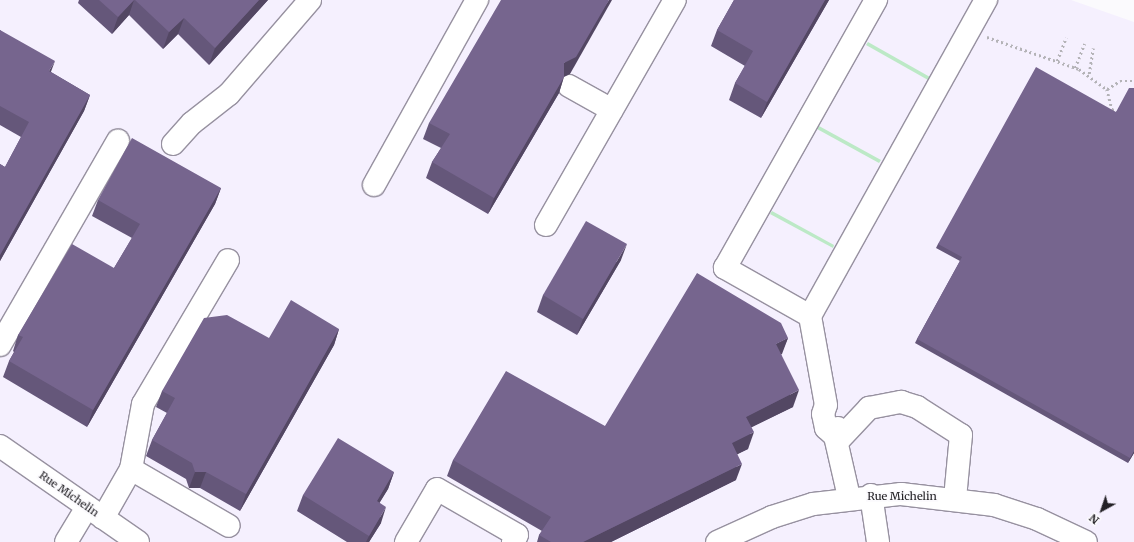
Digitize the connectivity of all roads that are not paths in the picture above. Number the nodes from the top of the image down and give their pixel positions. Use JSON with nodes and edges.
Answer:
{"nodes":[{"id":1,"x":310,"y":0,"type":"edge"},
{"id":2,"x":477,"y":0,"type":"edge"},
{"id":3,"x":675,"y":0,"type":"edge"},
{"id":4,"x":876,"y":0,"type":"edge"},
{"id":5,"x":986,"y":0,"type":"edge"},
{"id":6,"x":569,"y":86,"type":"dead end"},
{"id":7,"x":612,"y":110,"type":"junction"},
{"id":8,"x":118,"y":141,"type":"dead end"},
{"id":9,"x":173,"y":144,"type":"dead end"},
{"id":10,"x":374,"y":185,"type":"dead end"},
{"id":11,"x":546,"y":225,"type":"dead end"},
{"id":12,"x":228,"y":260,"type":"dead end"},
{"id":13,"x":810,"y":316,"type":"junction"},
{"id":14,"x":0,"y":346,"type":"edge"},
{"id":15,"x":836,"y":439,"type":"junction"},
{"id":16,"x":0,"y":446,"type":"edge"},
{"id":17,"x":131,"y":469,"type":"junction"},
{"id":18,"x":871,"y":495,"type":"junction"},
{"id":19,"x":848,"y":497,"type":"junction"},
{"id":20,"x":955,"y":498,"type":"junction"},
{"id":21,"x":95,"y":513,"type":"junction"},
{"id":22,"x":229,"y":526,"type":"dead end"},
{"id":23,"x":66,"y":542,"type":"edge"},
{"id":24,"x":138,"y":542,"type":"edge"},
{"id":25,"x":406,"y":542,"type":"edge"},
{"id":26,"x":513,"y":542,"type":"edge"},
{"id":27,"x":717,"y":542,"type":"edge"},
{"id":28,"x":878,"y":542,"type":"edge"},
{"id":29,"x":1086,"y":542,"type":"edge"}],
"edges":[{"from":1,"to":9,"type":"street"},
{"from":2,"to":10,"type":"street"},
{"from":3,"to":7,"type":"street"},
{"from":4,"to":13,"type":"street"},
{"from":5,"to":13,"type":"street"},
{"from":6,"to":7,"type":"street"},
{"from":7,"to":11,"type":"street"},
{"from":8,"to":14,"type":"street"},
{"from":12,"to":17,"type":"street"},
{"from":13,"to":15,"type":"street"},
{"from":15,"to":19,"type":"street"},
{"from":15,"to":20,"type":"street"},
{"from":16,"to":21,"type":"street","name":"Rue Michelin"},
{"from":17,"to":21,"type":"street"},
{"from":17,"to":22,"type":"street"},
{"from":18,"to":19,"type":"street","name":"Rue Michelin"},
{"from":18,"to":20,"type":"street","name":"Rue Michelin"},
{"from":18,"to":28,"type":"street"},
{"from":19,"to":27,"type":"street","name":"Rue Michelin"},
{"from":20,"to":29,"type":"street","name":"Rue Michelin"},
{"from":21,"to":23,"type":"street"},
{"from":21,"to":24,"type":"street","name":"Rue Michelin"},
{"from":25,"to":26,"type":"street"}]}
